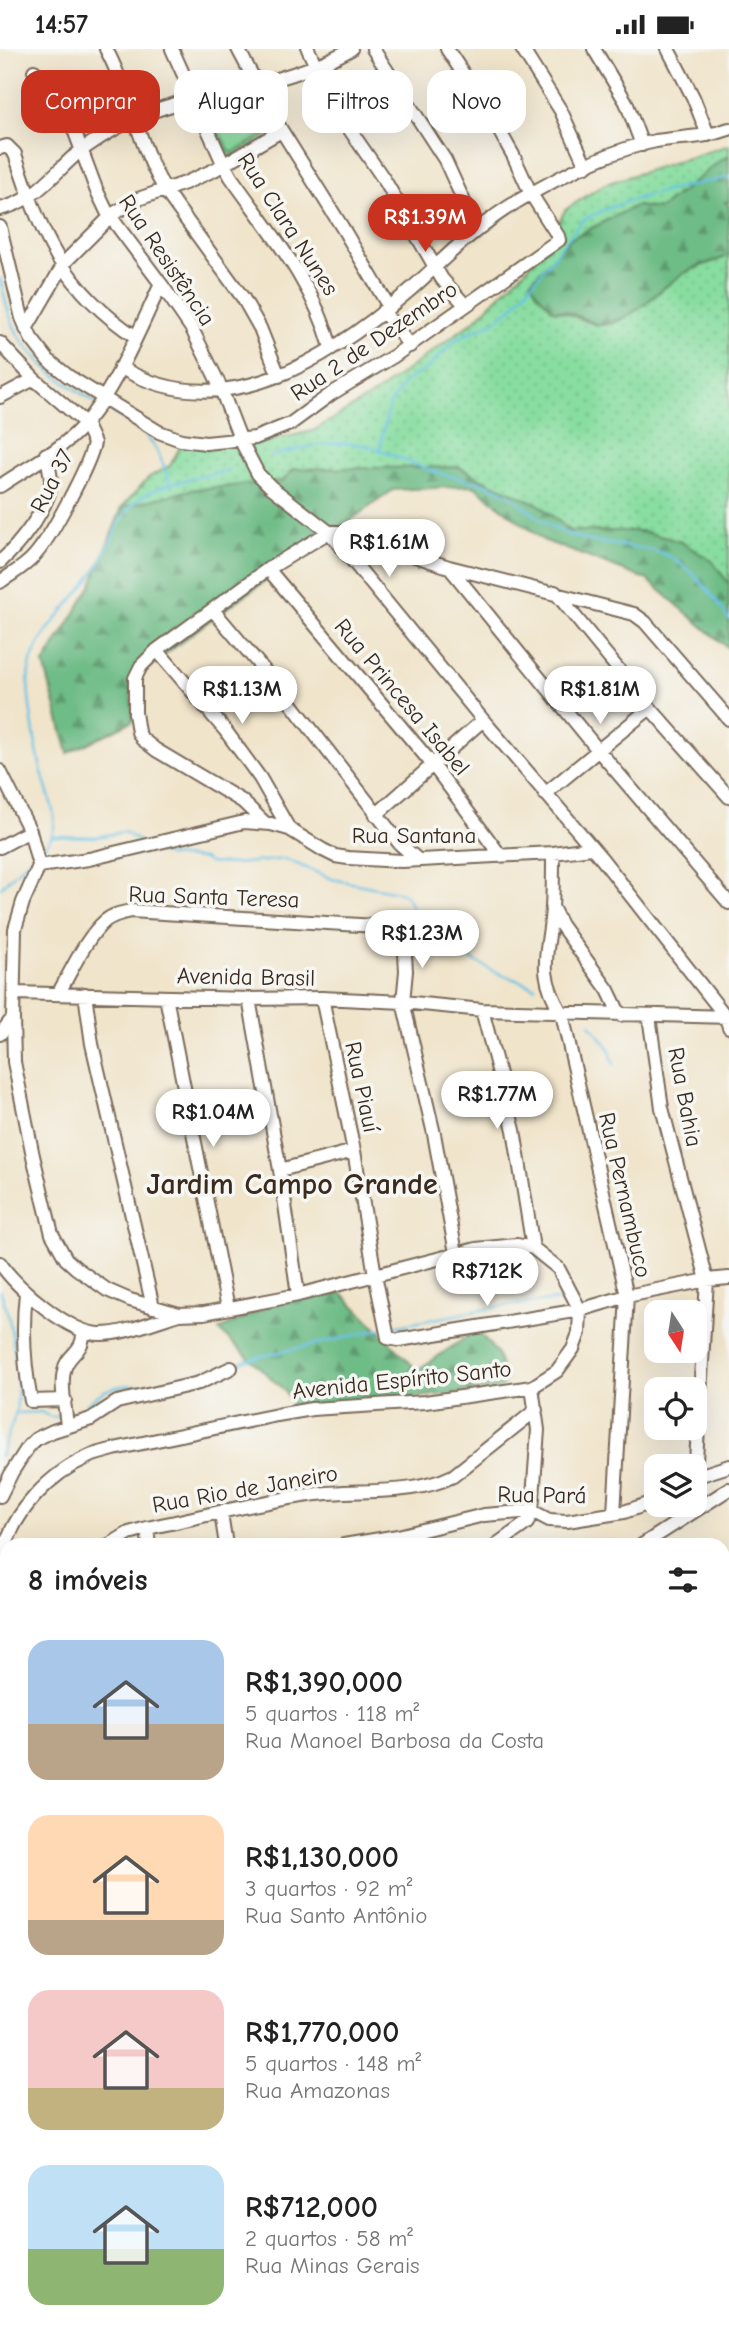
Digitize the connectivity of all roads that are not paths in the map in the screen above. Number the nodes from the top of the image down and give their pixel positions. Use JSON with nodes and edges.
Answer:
{"nodes":[{"id":1,"x":106,"y":49,"type":"edge"},
{"id":2,"x":172,"y":49,"type":"edge"},
{"id":3,"x":238,"y":49,"type":"edge"},
{"id":4,"x":308,"y":49,"type":"edge"},
{"id":5,"x":351,"y":49,"type":"edge"},
{"id":6,"x":373,"y":49,"type":"edge"},
{"id":7,"x":447,"y":49,"type":"edge"},
{"id":8,"x":522,"y":49,"type":"edge"},
{"id":9,"x":594,"y":49,"type":"edge"},
{"id":10,"x":668,"y":49,"type":"edge"},
{"id":11,"x":314,"y":65,"type":"junction"},
{"id":12,"x":115,"y":70,"type":"edge"},
{"id":13,"x":181,"y":70,"type":"edge"},
{"id":14,"x":248,"y":70,"type":"edge"},
{"id":15,"x":288,"y":74,"type":"edge"},
{"id":16,"x":729,"y":129,"type":"edge"},
{"id":17,"x":75,"y":133,"type":"edge"},
{"id":18,"x":108,"y":133,"type":"edge"},
{"id":19,"x":141,"y":133,"type":"edge"},
{"id":20,"x":209,"y":133,"type":"edge"},
{"id":21,"x":278,"y":133,"type":"edge"},
{"id":22,"x":282,"y":133,"type":"edge"},
{"id":23,"x":708,"y":135,"type":"junction"},
{"id":24,"x":642,"y":145,"type":"junction"},
{"id":25,"x":0,"y":148,"type":"edge"},
{"id":26,"x":82,"y":151,"type":"junction"},
{"id":27,"x":224,"y":165,"type":"junction"},
{"id":28,"x":586,"y":166,"type":"junction"},
{"id":29,"x":166,"y":190,"type":"junction"},
{"id":30,"x":531,"y":194,"type":"junction"},
{"id":31,"x":29,"y":197,"type":"junction"},
{"id":32,"x":0,"y":209,"type":"edge"},
{"id":33,"x":110,"y":216,"type":"junction"},
{"id":34,"x":0,"y":227,"type":"edge"},
{"id":35,"x":477,"y":230,"type":"junction"},
{"id":36,"x":62,"y":266,"type":"junction"},
{"id":37,"x":435,"y":267,"type":"junction"},
{"id":38,"x":161,"y":283,"type":"junction"},
{"id":39,"x":465,"y":305,"type":"junction"},
{"id":40,"x":386,"y":309,"type":"junction"},
{"id":41,"x":26,"y":329,"type":"junction"},
{"id":42,"x":136,"y":337,"type":"junction"},
{"id":43,"x":0,"y":343,"type":"edge"},
{"id":44,"x":410,"y":345,"type":"junction"},
{"id":45,"x":331,"y":347,"type":"junction"},
{"id":46,"x":120,"y":367,"type":"junction"},
{"id":47,"x":279,"y":376,"type":"junction"},
{"id":48,"x":34,"y":379,"type":"junction"},
{"id":49,"x":222,"y":391,"type":"junction"},
{"id":50,"x":0,"y":397,"type":"edge"},
{"id":51,"x":102,"y":398,"type":"junction"},
{"id":52,"x":85,"y":423,"type":"junction"},
{"id":53,"x":241,"y":440,"type":"junction"},
{"id":54,"x":46,"y":454,"type":"junction"},
{"id":55,"x":0,"y":486,"type":"edge"},
{"id":56,"x":329,"y":532,"type":"junction"},
{"id":57,"x":0,"y":562,"type":"edge"},
{"id":58,"x":449,"y":567,"type":"junction"},
{"id":59,"x":268,"y":569,"type":"junction"},
{"id":60,"x":0,"y":582,"type":"edge"},
{"id":61,"x":554,"y":592,"type":"junction"},
{"id":62,"x":213,"y":610,"type":"junction"},
{"id":63,"x":158,"y":650,"type":"junction"},
{"id":64,"x":650,"y":708,"type":"junction"},
{"id":65,"x":729,"y":719,"type":"edge"},
{"id":66,"x":483,"y":720,"type":"junction"},
{"id":67,"x":598,"y":750,"type":"junction"},
{"id":68,"x":433,"y":765,"type":"junction"},
{"id":69,"x":0,"y":771,"type":"edge"},
{"id":70,"x":545,"y":793,"type":"junction"},
{"id":71,"x":729,"y":797,"type":"edge"},
{"id":72,"x":376,"y":815,"type":"junction"},
{"id":73,"x":265,"y":823,"type":"junction"},
{"id":74,"x":289,"y":829,"type":"junction"},
{"id":75,"x":30,"y":831,"type":"junction"},
{"id":76,"x":0,"y":847,"type":"edge"},
{"id":77,"x":592,"y":848,"type":"junction"},
{"id":78,"x":553,"y":853,"type":"junction"},
{"id":79,"x":500,"y":855,"type":"junction"},
{"id":80,"x":418,"y":860,"type":"junction"},
{"id":81,"x":40,"y":866,"type":"junction"},
{"id":82,"x":729,"y":903,"type":"edge"},
{"id":83,"x":552,"y":907,"type":"junction"},
{"id":84,"x":14,"y":993,"type":"junction"},
{"id":85,"x":58,"y":994,"type":"junction"},
{"id":86,"x":85,"y":994,"type":"junction"},
{"id":87,"x":166,"y":997,"type":"junction"},
{"id":88,"x":322,"y":998,"type":"junction"},
{"id":89,"x":249,"y":999,"type":"junction"},
{"id":90,"x":403,"y":1002,"type":"junction"},
{"id":91,"x":482,"y":1010,"type":"junction"},
{"id":92,"x":562,"y":1014,"type":"junction"},
{"id":93,"x":620,"y":1015,"type":"junction"},
{"id":94,"x":649,"y":1016,"type":"junction"},
{"id":95,"x":13,"y":1018,"type":"junction"},
{"id":96,"x":728,"y":1020,"type":"edge"},
{"id":97,"x":0,"y":1034,"type":"edge"},
{"id":98,"x":354,"y":1151,"type":"junction"},
{"id":99,"x":280,"y":1170,"type":"junction"},
{"id":100,"x":533,"y":1248,"type":"junction"},
{"id":101,"x":456,"y":1254,"type":"junction"},
{"id":102,"x":0,"y":1263,"type":"edge"},
{"id":103,"x":375,"y":1275,"type":"junction"},
{"id":104,"x":729,"y":1278,"type":"edge"},
{"id":105,"x":707,"y":1280,"type":"junction"},
{"id":106,"x":26,"y":1293,"type":"junction"},
{"id":107,"x":298,"y":1295,"type":"junction"},
{"id":108,"x":627,"y":1296,"type":"junction"},
{"id":109,"x":153,"y":1307,"type":"junction"},
{"id":110,"x":228,"y":1308,"type":"junction"},
{"id":111,"x":580,"y":1310,"type":"junction"},
{"id":112,"x":179,"y":1314,"type":"junction"},
{"id":113,"x":83,"y":1332,"type":"junction"},
{"id":114,"x":231,"y":1368,"type":"dead end"},
{"id":115,"x":532,"y":1387,"type":"junction"},
{"id":116,"x":65,"y":1400,"type":"junction"},
{"id":117,"x":536,"y":1410,"type":"junction"},
{"id":118,"x":67,"y":1427,"type":"junction"},
{"id":119,"x":696,"y":1454,"type":"edge"},
{"id":120,"x":729,"y":1466,"type":"edge"},
{"id":121,"x":707,"y":1473,"type":"edge"},
{"id":122,"x":729,"y":1489,"type":"edge"},
{"id":123,"x":0,"y":1496,"type":"edge"},
{"id":124,"x":644,"y":1504,"type":"edge"},
{"id":125,"x":532,"y":1511,"type":"junction"},
{"id":126,"x":221,"y":1513,"type":"junction"},
{"id":127,"x":614,"y":1513,"type":"junction"},
{"id":128,"x":147,"y":1528,"type":"junction"},
{"id":129,"x":10,"y":1538,"type":"edge"},
{"id":130,"x":121,"y":1538,"type":"edge"},
{"id":131,"x":148,"y":1538,"type":"edge"},
{"id":132,"x":225,"y":1538,"type":"edge"},
{"id":133,"x":386,"y":1538,"type":"edge"},
{"id":134,"x":506,"y":1538,"type":"edge"},
{"id":135,"x":653,"y":1538,"type":"edge"}],
"edges":[{"from":1,"to":12,"type":"street"},
{"from":2,"to":13,"type":"street","name":"Rua Clara Nunes"},
{"from":3,"to":14,"type":"street"},
{"from":4,"to":11,"type":"street"},
{"from":5,"to":11,"type":"street"},
{"from":6,"to":35,"type":"street"},
{"from":7,"to":30,"type":"street"},
{"from":8,"to":28,"type":"street"},
{"from":9,"to":24,"type":"street"},
{"from":10,"to":23,"type":"street"},
{"from":11,"to":15,"type":"street"},
{"from":11,"to":37,"type":"street"},
{"from":16,"to":23,"type":"street"},
{"from":17,"to":26,"type":"street","name":"Rua Resistência"},
{"from":18,"to":26,"type":"street"},
{"from":19,"to":29,"type":"street"},
{"from":20,"to":27,"type":"street","name":"Rua Clara Nunes"},
{"from":21,"to":27,"type":"street"},
{"from":22,"to":40,"type":"street"},
{"from":23,"to":24,"type":"street"},
{"from":24,"to":28,"type":"street"},
{"from":25,"to":31,"type":"street"},
{"from":26,"to":31,"type":"street"},
{"from":26,"to":33,"type":"street","name":"Rua Resistência"},
{"from":27,"to":29,"type":"street"},
{"from":27,"to":45,"type":"street","name":"Rua Clara Nunes"},
{"from":28,"to":30,"type":"street"},
{"from":29,"to":33,"type":"street"},
{"from":29,"to":47,"type":"street"},
{"from":30,"to":35,"type":"street"},
{"from":30,"to":39,"type":"street","name":"Rua 2 de Dezembro"},
{"from":31,"to":32,"type":"street"},
{"from":31,"to":36,"type":"street"},
{"from":33,"to":36,"type":"street"},
{"from":33,"to":38,"type":"street","name":"Rua Resistência"},
{"from":34,"to":41,"type":"street","name":"Rua 2 de Dezembro"},
{"from":35,"to":37,"type":"street"},
{"from":36,"to":41,"type":"street"},
{"from":36,"to":42,"type":"street"},
{"from":37,"to":39,"type":"street"},
{"from":37,"to":40,"type":"street"},
{"from":38,"to":42,"type":"street"},
{"from":38,"to":49,"type":"street","name":"Rua Resistência"},
{"from":39,"to":44,"type":"street","name":"Rua 2 de Dezembro"},
{"from":40,"to":44,"type":"street"},
{"from":40,"to":45,"type":"street"},
{"from":41,"to":51,"type":"street","name":"Rua 2 de Dezembro"},
{"from":42,"to":46,"type":"street"},
{"from":43,"to":48,"type":"street"},
{"from":44,"to":53,"type":"street","name":"Rua 2 de Dezembro"},
{"from":45,"to":47,"type":"street"},
{"from":46,"to":49,"type":"street"},
{"from":46,"to":51,"type":"street"},
{"from":47,"to":49,"type":"street"},
{"from":48,"to":50,"type":"street"},
{"from":48,"to":52,"type":"street"},
{"from":49,"to":53,"type":"street","name":"Rua Resistência"},
{"from":51,"to":52,"type":"street"},
{"from":51,"to":53,"type":"street","name":"Rua 2 de Dezembro"},
{"from":52,"to":54,"type":"street"},
{"from":52,"to":60,"type":"street","name":"Rua 37"},
{"from":53,"to":56,"type":"street","name":"Rua Resistência"},
{"from":54,"to":55,"type":"street"},
{"from":54,"to":57,"type":"street"},
{"from":56,"to":58,"type":"street"},
{"from":56,"to":59,"type":"street"},
{"from":56,"to":66,"type":"street"},
{"from":58,"to":61,"type":"street"},
{"from":58,"to":67,"type":"street"},
{"from":59,"to":62,"type":"street"},
{"from":59,"to":68,"type":"street","name":"Rua Princesa Isabel"},
{"from":61,"to":64,"type":"street"},
{"from":61,"to":65,"type":"street"},
{"from":62,"to":63,"type":"street"},
{"from":62,"to":72,"type":"street"},
{"from":63,"to":73,"type":"street"},
{"from":63,"to":74,"type":"street"},
{"from":64,"to":67,"type":"street"},
{"from":64,"to":71,"type":"street"},
{"from":66,"to":68,"type":"street"},
{"from":66,"to":70,"type":"street"},
{"from":67,"to":70,"type":"street"},
{"from":67,"to":82,"type":"street"},
{"from":68,"to":72,"type":"street"},
{"from":68,"to":79,"type":"street","name":"Rua Princesa Isabel"},
{"from":69,"to":75,"type":"street"},
{"from":70,"to":77,"type":"street"},
{"from":72,"to":80,"type":"street"},
{"from":73,"to":74,"type":"street","name":"Rua Santana"},
{"from":73,"to":81,"type":"street","name":"Rua Santana"},
{"from":74,"to":80,"type":"street","name":"Rua Santana"},
{"from":75,"to":76,"type":"street"},
{"from":75,"to":81,"type":"street"},
{"from":77,"to":78,"type":"street","name":"Rua Santana"},
{"from":77,"to":96,"type":"street"},
{"from":78,"to":79,"type":"street","name":"Rua Santana"},
{"from":78,"to":83,"type":"street","name":"Rua Pernambuco"},
{"from":79,"to":80,"type":"street","name":"Rua Santana"},
{"from":81,"to":84,"type":"street"},
{"from":83,"to":92,"type":"street","name":"Rua Pernambuco"},
{"from":83,"to":93,"type":"street"},
{"from":84,"to":85,"type":"street","name":"Avenida Brasil"},
{"from":84,"to":95,"type":"street"},
{"from":85,"to":86,"type":"street","name":"Avenida Brasil"},
{"from":85,"to":90,"type":"street","name":"Rua Santa Teresa"},
{"from":86,"to":87,"type":"street","name":"Avenida Brasil"},
{"from":86,"to":109,"type":"street"},
{"from":87,"to":89,"type":"street","name":"Avenida Brasil"},
{"from":87,"to":110,"type":"street"},
{"from":88,"to":89,"type":"street","name":"Avenida Brasil"},
{"from":88,"to":90,"type":"street","name":"Avenida Brasil"},
{"from":88,"to":98,"type":"street","name":"Rua Piauí"},
{"from":89,"to":99,"type":"street"},
{"from":90,"to":91,"type":"street","name":"Avenida Brasil"},
{"from":90,"to":101,"type":"street"},
{"from":91,"to":92,"type":"street","name":"Avenida Brasil"},
{"from":91,"to":100,"type":"street"},
{"from":92,"to":93,"type":"street","name":"Avenida Brasil"},
{"from":92,"to":108,"type":"street","name":"Rua Pernambuco"},
{"from":93,"to":94,"type":"street","name":"Avenida Brasil"},
{"from":94,"to":96,"type":"street","name":"Avenida Brasil"},
{"from":94,"to":105,"type":"street","name":"Rua Bahia"},
{"from":95,"to":97,"type":"street"},
{"from":95,"to":109,"type":"street"},
{"from":98,"to":99,"type":"street"},
{"from":98,"to":103,"type":"street","name":"Rua Piauí"},
{"from":99,"to":107,"type":"street"},
{"from":100,"to":101,"type":"street"},
{"from":100,"to":111,"type":"street"},
{"from":101,"to":103,"type":"street"},
{"from":102,"to":106,"type":"street"},
{"from":103,"to":107,"type":"street"},
{"from":103,"to":111,"type":"street","name":"Rua Piauí"},
{"from":104,"to":105,"type":"street"},
{"from":105,"to":108,"type":"street"},
{"from":105,"to":119,"type":"street","name":"Rua Bahia"},
{"from":106,"to":113,"type":"street"},
{"from":106,"to":116,"type":"street"},
{"from":107,"to":110,"type":"street"},
{"from":108,"to":111,"type":"street"},
{"from":108,"to":127,"type":"street","name":"Rua Pernambuco"},
{"from":109,"to":112,"type":"street"},
{"from":110,"to":112,"type":"street"},
{"from":111,"to":115,"type":"street","name":"Avenida Espírito Santo"},
{"from":112,"to":113,"type":"street"},
{"from":113,"to":116,"type":"street"},
{"from":114,"to":118,"type":"street"},
{"from":115,"to":117,"type":"street"},
{"from":115,"to":129,"type":"street","name":"Avenida Espírito Santo"},
{"from":116,"to":118,"type":"street"},
{"from":117,"to":125,"type":"street"},
{"from":117,"to":126,"type":"street","name":"Rua Rio de Janeiro"},
{"from":118,"to":123,"type":"street"},
{"from":120,"to":121,"type":"street"},
{"from":122,"to":135,"type":"street"},
{"from":124,"to":127,"type":"street","name":"Rua Pará"},
{"from":125,"to":127,"type":"street","name":"Rua Pará"},
{"from":125,"to":133,"type":"street","name":"Rua Pará"},
{"from":125,"to":134,"type":"street"},
{"from":126,"to":128,"type":"street","name":"Rua Rio de Janeiro"},
{"from":126,"to":132,"type":"street"},
{"from":128,"to":130,"type":"street","name":"Rua Rio de Janeiro"},
{"from":128,"to":131,"type":"street"}]}
